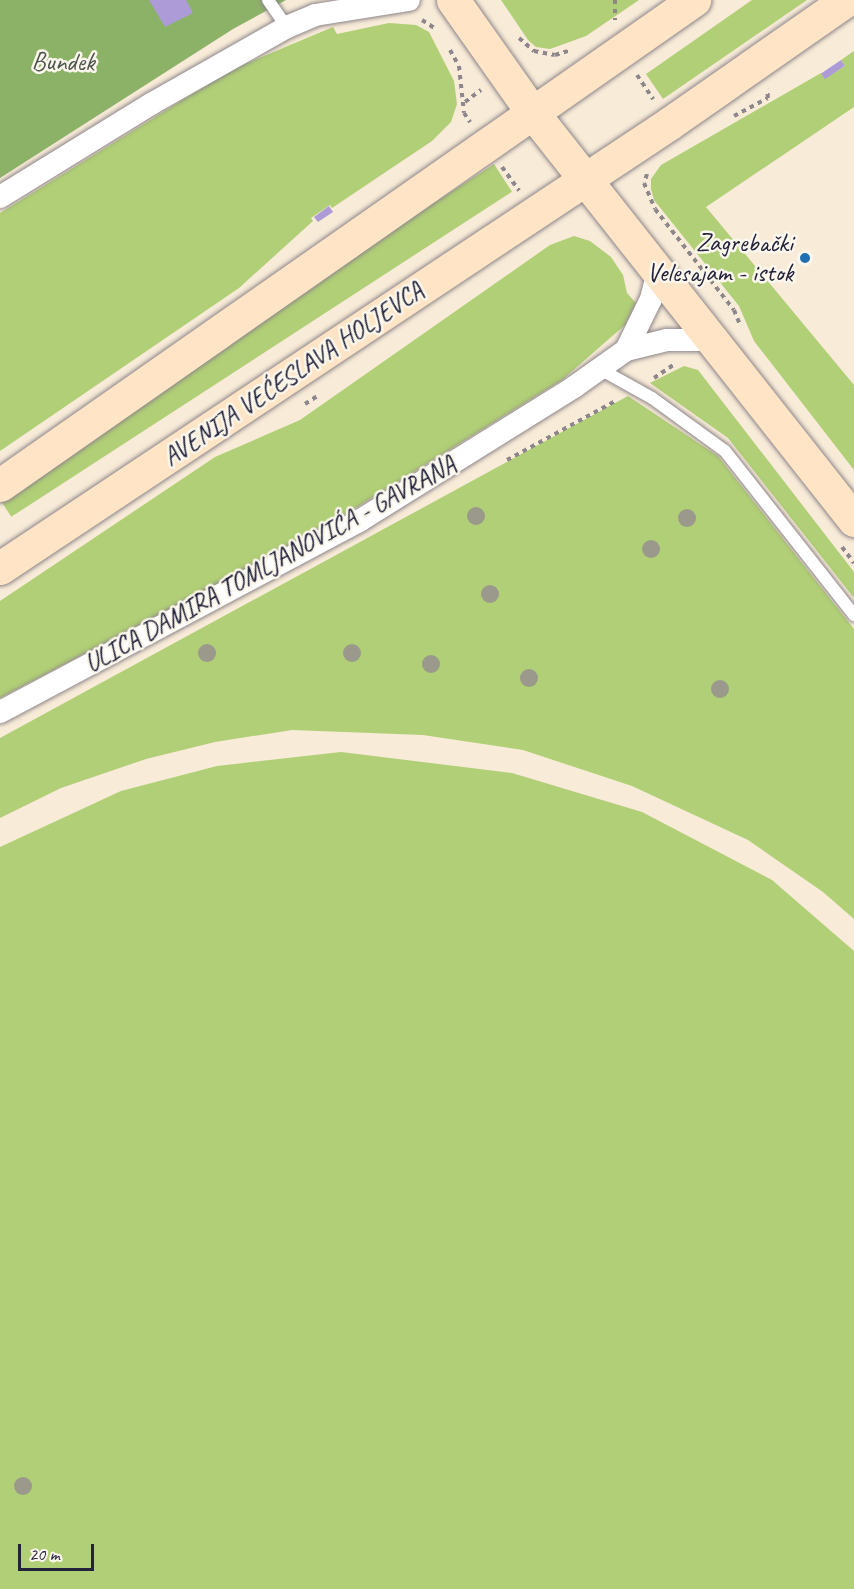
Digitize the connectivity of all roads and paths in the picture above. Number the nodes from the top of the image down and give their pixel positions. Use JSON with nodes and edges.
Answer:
{"nodes":[{"id":1,"x":268,"y":0,"type":"edge"},
{"id":2,"x":337,"y":0,"type":"edge"},
{"id":3,"x":615,"y":0,"type":"edge"},
{"id":4,"x":694,"y":0,"type":"edge"},
{"id":5,"x":846,"y":0,"type":"edge"},
{"id":6,"x":451,"y":1,"type":"edge"},
{"id":7,"x":413,"y":9,"type":"edge"},
{"id":8,"x":315,"y":15,"type":"junction"},
{"id":9,"x":615,"y":24,"type":"dead end"},
{"id":10,"x":287,"y":27,"type":"junction"},
{"id":11,"x":513,"y":31,"type":"dead end"},
{"id":12,"x":440,"y":35,"type":"dead end"},
{"id":13,"x":445,"y":42,"type":"dead end"},
{"id":14,"x":577,"y":48,"type":"dead end"},
{"id":15,"x":534,"y":51,"type":"junction"},
{"id":16,"x":529,"y":55,"type":"dead end"},
{"id":17,"x":639,"y":78,"type":"dead end"},
{"id":18,"x":768,"y":98,"type":"dead end"},
{"id":19,"x":659,"y":107,"type":"dead end"},
{"id":20,"x":532,"y":112,"type":"junction"},
{"id":21,"x":730,"y":118,"type":"dead end"},
{"id":22,"x":468,"y":120,"type":"dead end"},
{"id":23,"x":500,"y":162,"type":"dead end"},
{"id":24,"x":649,"y":169,"type":"dead end"},
{"id":25,"x":585,"y":178,"type":"junction"},
{"id":26,"x":514,"y":183,"type":"dead end"},
{"id":27,"x":0,"y":197,"type":"edge"},
{"id":28,"x":654,"y":263,"type":"junction"},
{"id":29,"x":718,"y":290,"type":"dead end"},
{"id":30,"x":714,"y":340,"type":"junction"},
{"id":31,"x":626,"y":350,"type":"junction"},
{"id":32,"x":600,"y":369,"type":"junction"},
{"id":33,"x":0,"y":485,"type":"edge"},
{"id":34,"x":854,"y":520,"type":"edge"},
{"id":35,"x":0,"y":568,"type":"edge"},
{"id":36,"x":854,"y":615,"type":"edge"},
{"id":37,"x":0,"y":712,"type":"edge"}],
"edges":[{"from":1,"to":10,"type":"lane"},
{"from":2,"to":8,"type":"street"},
{"from":3,"to":9,"type":"path"},
{"from":4,"to":20,"type":"main road"},
{"from":5,"to":25,"type":"main road","name":"AVENIJA VEĆESLAVA HOLJEVCA"},
{"from":6,"to":20,"type":"main road"},
{"from":7,"to":8,"type":"street"},
{"from":7,"to":12,"type":"path"},
{"from":8,"to":10,"type":"street"},
{"from":10,"to":27,"type":"street"},
{"from":11,"to":15,"type":"path"},
{"from":13,"to":22,"type":"path"},
{"from":14,"to":15,"type":"path"},
{"from":15,"to":16,"type":"path"},
{"from":17,"to":19,"type":"path"},
{"from":18,"to":21,"type":"path"},
{"from":20,"to":25,"type":"main road"},
{"from":20,"to":33,"type":"main road"},
{"from":23,"to":26,"type":"path"},
{"from":24,"to":29,"type":"path"},
{"from":25,"to":28,"type":"main road"},
{"from":25,"to":35,"type":"main road","name":"AVENIJA VEĆESLAVA HOLJEVCA"},
{"from":28,"to":30,"type":"main road"},
{"from":28,"to":31,"type":"street","name":"ULICA DAMIRA TOMLJANOVIĆA - GAVRANA"},
{"from":30,"to":31,"type":"street","name":"ULICA DAMIRA TOMLJANOVIĆA - GAVRANA"},
{"from":30,"to":34,"type":"main road"},
{"from":31,"to":32,"type":"street","name":"ULICA DAMIRA TOMLJANOVIĆA - GAVRANA"},
{"from":32,"to":36,"type":"lane"},
{"from":32,"to":37,"type":"street","name":"ULICA DAMIRA TOMLJANOVIĆA - GAVRANA"}]}
